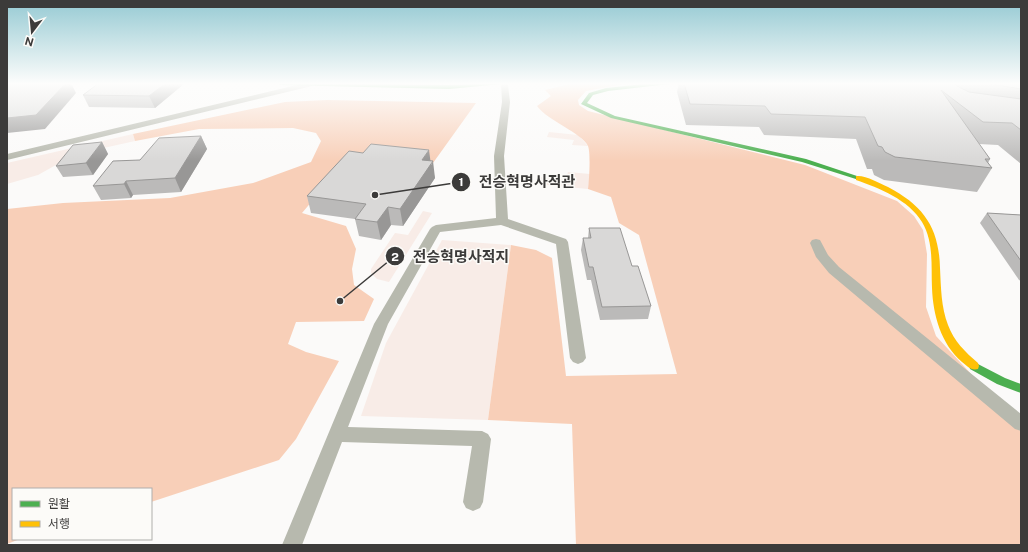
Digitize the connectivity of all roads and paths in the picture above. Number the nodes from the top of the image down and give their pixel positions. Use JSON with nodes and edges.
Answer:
{"nodes":[{"id":1,"x":209,"y":109,"type":"edge"},
{"id":2,"x":505,"y":109,"type":"edge"},
{"id":3,"x":590,"y":109,"type":"edge"},
{"id":4,"x":7,"y":157,"type":"edge"},
{"id":5,"x":502,"y":221,"type":"junction"},
{"id":6,"x":816,"y":243,"type":"dead end"},
{"id":7,"x":578,"y":358,"type":"dead end"},
{"id":8,"x":988,"y":374,"type":"junction"},
{"id":9,"x":974,"y":386,"type":"junction"},
{"id":10,"x":1021,"y":389,"type":"edge"},
{"id":11,"x":1021,"y":424,"type":"edge"},
{"id":12,"x":336,"y":434,"type":"junction"},
{"id":13,"x":473,"y":502,"type":"dead end"},
{"id":14,"x":292,"y":545,"type":"edge"}],
"edges":[{"from":1,"to":4,"type":"lane"},
{"from":2,"to":5,"type":"lane"},
{"from":3,"to":8,"type":"street"},
{"from":5,"to":7,"type":"lane"},
{"from":5,"to":12,"type":"lane"},
{"from":6,"to":9,"type":"lane"},
{"from":8,"to":9,"type":"lane"},
{"from":8,"to":10,"type":"street"},
{"from":9,"to":11,"type":"lane"},
{"from":12,"to":13,"type":"lane"},
{"from":12,"to":14,"type":"lane"}]}
